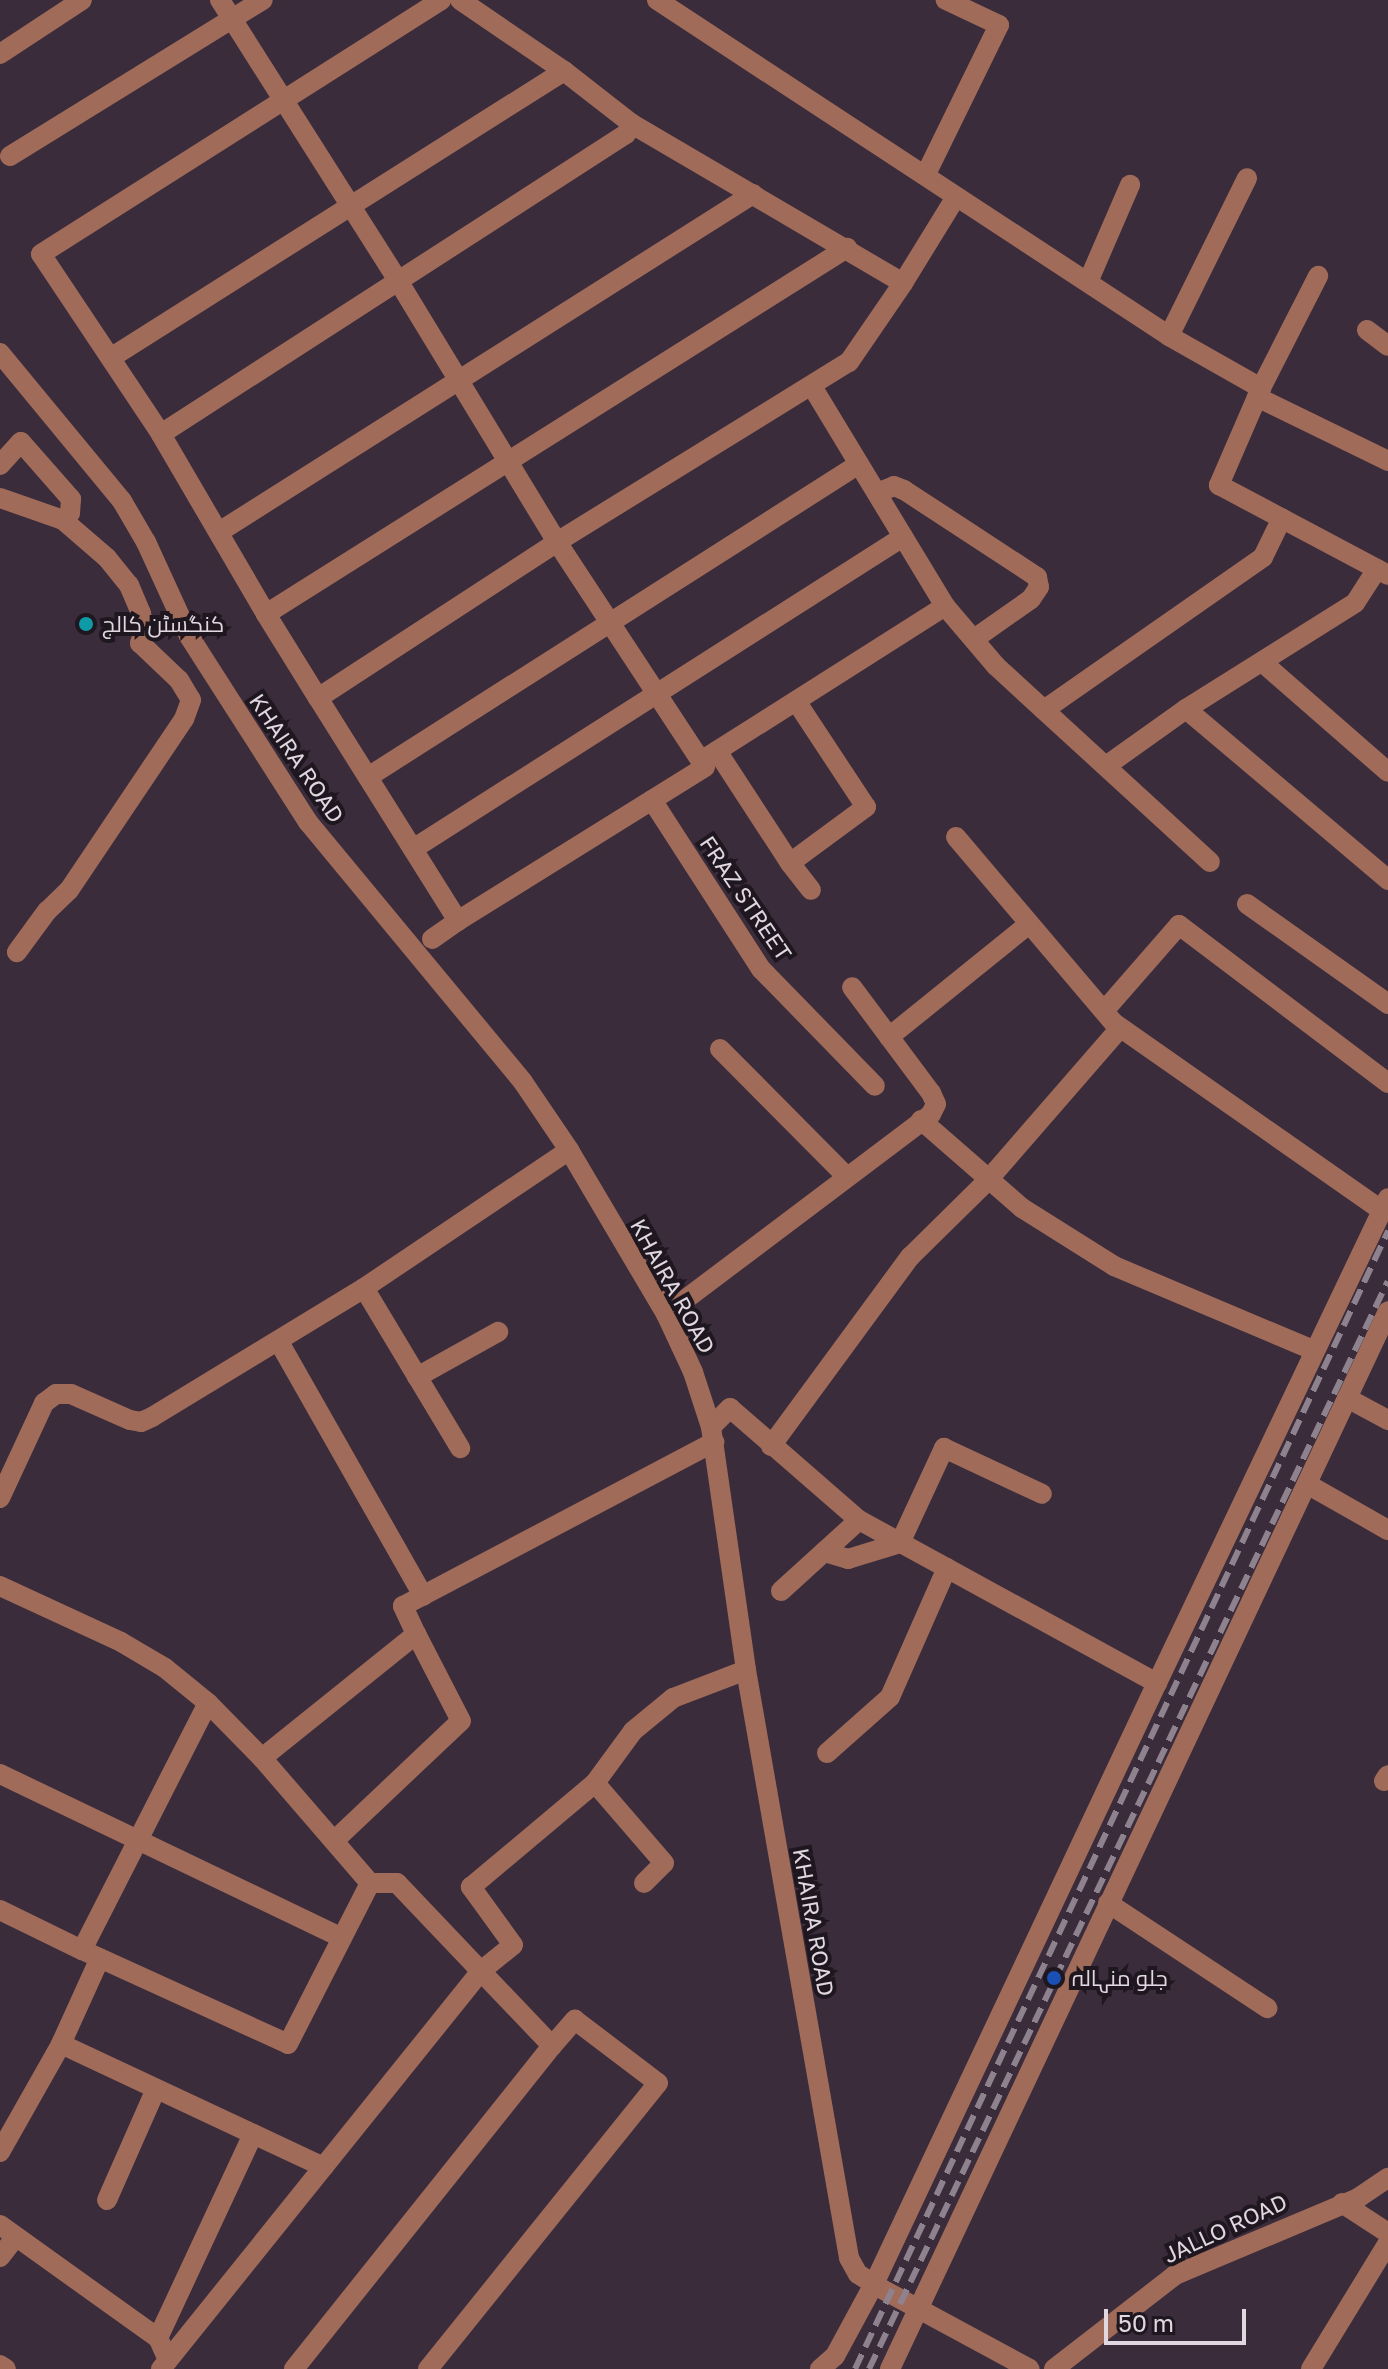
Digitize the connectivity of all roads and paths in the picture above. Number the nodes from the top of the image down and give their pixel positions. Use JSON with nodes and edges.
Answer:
{"nodes":[{"id":1,"x":82,"y":0,"type":"edge"},
{"id":2,"x":220,"y":0,"type":"edge"},
{"id":3,"x":263,"y":0,"type":"edge"},
{"id":4,"x":441,"y":0,"type":"edge"},
{"id":5,"x":460,"y":0,"type":"edge"},
{"id":6,"x":657,"y":0,"type":"edge"},
{"id":7,"x":946,"y":0,"type":"edge"},
{"id":8,"x":233,"y":20,"type":"junction"},
{"id":9,"x":0,"y":54,"type":"edge"},
{"id":10,"x":564,"y":71,"type":"junction"},
{"id":11,"x":283,"y":102,"type":"junction"},
{"id":12,"x":632,"y":124,"type":"junction"},
{"id":13,"x":10,"y":156,"type":"dead end"},
{"id":14,"x":926,"y":174,"type":"junction"},
{"id":15,"x":1247,"y":178,"type":"dead end"},
{"id":16,"x":1130,"y":185,"type":"dead end"},
{"id":17,"x":753,"y":194,"type":"junction"},
{"id":18,"x":956,"y":197,"type":"junction"},
{"id":19,"x":351,"y":208,"type":"junction"},
{"id":20,"x":847,"y":248,"type":"junction"},
{"id":21,"x":1318,"y":276,"type":"dead end"},
{"id":22,"x":397,"y":279,"type":"junction"},
{"id":23,"x":1088,"y":282,"type":"junction"},
{"id":24,"x":903,"y":283,"type":"junction"},
{"id":25,"x":1367,"y":330,"type":"dead end"},
{"id":26,"x":1169,"y":336,"type":"junction"},
{"id":27,"x":1388,"y":346,"type":"edge"},
{"id":28,"x":0,"y":353,"type":"edge"},
{"id":29,"x":112,"y":357,"type":"junction"},
{"id":30,"x":460,"y":380,"type":"junction"},
{"id":31,"x":812,"y":386,"type":"junction"},
{"id":32,"x":1259,"y":392,"type":"junction"},
{"id":33,"x":161,"y":434,"type":"junction"},
{"id":34,"x":1388,"y":461,"type":"edge"},
{"id":35,"x":506,"y":462,"type":"junction"},
{"id":36,"x":859,"y":464,"type":"junction"},
{"id":37,"x":0,"y":465,"type":"edge"},
{"id":38,"x":877,"y":493,"type":"junction"},
{"id":39,"x":0,"y":498,"type":"edge"},
{"id":40,"x":1282,"y":518,"type":"junction"},
{"id":41,"x":63,"y":520,"type":"junction"},
{"id":42,"x":219,"y":532,"type":"junction"},
{"id":43,"x":903,"y":537,"type":"junction"},
{"id":44,"x":557,"y":542,"type":"junction"},
{"id":45,"x":1382,"y":572,"type":"edge"},
{"id":46,"x":945,"y":606,"type":"junction"},
{"id":47,"x":266,"y":614,"type":"junction"},
{"id":48,"x":609,"y":624,"type":"junction"},
{"id":49,"x":974,"y":639,"type":"junction"},
{"id":50,"x":1262,"y":662,"type":"junction"},
{"id":51,"x":657,"y":696,"type":"junction"},
{"id":52,"x":318,"y":698,"type":"junction"},
{"id":53,"x":796,"y":701,"type":"junction"},
{"id":54,"x":1186,"y":709,"type":"junction"},
{"id":55,"x":1044,"y":710,"type":"junction"},
{"id":56,"x":709,"y":756,"type":"junction"},
{"id":57,"x":1106,"y":766,"type":"junction"},
{"id":58,"x":1388,"y":772,"type":"edge"},
{"id":59,"x":368,"y":777,"type":"junction"},
{"id":60,"x":652,"y":800,"type":"junction"},
{"id":61,"x":956,"y":837,"type":"dead end"},
{"id":62,"x":413,"y":849,"type":"junction"},
{"id":63,"x":1210,"y":862,"type":"dead end"},
{"id":64,"x":790,"y":863,"type":"junction"},
{"id":65,"x":1388,"y":880,"type":"edge"},
{"id":66,"x":811,"y":890,"type":"dead end"},
{"id":67,"x":1247,"y":904,"type":"dead end"},
{"id":68,"x":458,"y":921,"type":"junction"},
{"id":69,"x":1029,"y":924,"type":"junction"},
{"id":70,"x":432,"y":939,"type":"dead end"},
{"id":71,"x":17,"y":952,"type":"dead end"},
{"id":72,"x":852,"y":987,"type":"dead end"},
{"id":73,"x":1388,"y":1004,"type":"edge"},
{"id":74,"x":1104,"y":1011,"type":"junction"},
{"id":75,"x":1120,"y":1028,"type":"junction"},
{"id":76,"x":889,"y":1037,"type":"junction"},
{"id":77,"x":720,"y":1049,"type":"dead end"},
{"id":78,"x":1388,"y":1083,"type":"edge"},
{"id":79,"x":875,"y":1086,"type":"dead end"},
{"id":80,"x":921,"y":1120,"type":"junction"},
{"id":81,"x":569,"y":1150,"type":"junction"},
{"id":82,"x":847,"y":1177,"type":"junction"},
{"id":83,"x":988,"y":1180,"type":"junction"},
{"id":84,"x":1385,"y":1204,"type":"edge"},
{"id":85,"x":364,"y":1288,"type":"junction"},
{"id":86,"x":1388,"y":1311,"type":"edge"},
{"id":87,"x":666,"y":1314,"type":"junction"},
{"id":88,"x":498,"y":1332,"type":"dead end"},
{"id":89,"x":279,"y":1342,"type":"junction"},
{"id":90,"x":1315,"y":1351,"type":"junction"},
{"id":91,"x":417,"y":1377,"type":"junction"},
{"id":92,"x":1347,"y":1398,"type":"junction"},
{"id":93,"x":1388,"y":1420,"type":"edge"},
{"id":94,"x":712,"y":1435,"type":"junction"},
{"id":95,"x":771,"y":1446,"type":"junction"},
{"id":96,"x":460,"y":1448,"type":"dead end"},
{"id":97,"x":1307,"y":1484,"type":"junction"},
{"id":98,"x":1042,"y":1494,"type":"dead end"},
{"id":99,"x":0,"y":1498,"type":"edge"},
{"id":100,"x":859,"y":1520,"type":"junction"},
{"id":101,"x":1388,"y":1530,"type":"edge"},
{"id":102,"x":900,"y":1543,"type":"junction"},
{"id":103,"x":824,"y":1552,"type":"junction"},
{"id":104,"x":947,"y":1568,"type":"junction"},
{"id":105,"x":0,"y":1586,"type":"edge"},
{"id":106,"x":781,"y":1591,"type":"dead end"},
{"id":107,"x":423,"y":1596,"type":"junction"},
{"id":108,"x":416,"y":1634,"type":"junction"},
{"id":109,"x":746,"y":1670,"type":"junction"},
{"id":110,"x":1157,"y":1683,"type":"junction"},
{"id":111,"x":208,"y":1703,"type":"junction"},
{"id":112,"x":827,"y":1753,"type":"dead end"},
{"id":113,"x":262,"y":1758,"type":"junction"},
{"id":114,"x":0,"y":1774,"type":"edge"},
{"id":115,"x":595,"y":1783,"type":"junction"},
{"id":116,"x":138,"y":1838,"type":"junction"},
{"id":117,"x":335,"y":1840,"type":"junction"},
{"id":118,"x":370,"y":1883,"type":"junction"},
{"id":119,"x":644,"y":1883,"type":"dead end"},
{"id":120,"x":1108,"y":1903,"type":"junction"},
{"id":121,"x":1,"y":1915,"type":"edge"},
{"id":122,"x":342,"y":1938,"type":"junction"},
{"id":123,"x":91,"y":1954,"type":"junction"},
{"id":124,"x":481,"y":1971,"type":"junction"},
{"id":125,"x":1267,"y":2008,"type":"dead end"},
{"id":126,"x":61,"y":2044,"type":"junction"},
{"id":127,"x":552,"y":2046,"type":"junction"},
{"id":128,"x":156,"y":2089,"type":"junction"},
{"id":129,"x":253,"y":2134,"type":"junction"},
{"id":130,"x":0,"y":2152,"type":"edge"},
{"id":131,"x":324,"y":2167,"type":"junction"},
{"id":132,"x":1388,"y":2178,"type":"edge"},
{"id":133,"x":107,"y":2200,"type":"dead end"},
{"id":134,"x":1342,"y":2203,"type":"junction"},
{"id":135,"x":8,"y":2232,"type":"edge"},
{"id":136,"x":1388,"y":2233,"type":"edge"},
{"id":137,"x":1388,"y":2243,"type":"edge"},
{"id":138,"x":0,"y":2257,"type":"edge"},
{"id":139,"x":874,"y":2284,"type":"junction"},
{"id":140,"x":918,"y":2309,"type":"junction"},
{"id":141,"x":158,"y":2338,"type":"junction"},
{"id":142,"x":0,"y":2365,"type":"edge"},
{"id":143,"x":164,"y":2365,"type":"edge"},
{"id":144,"x":1058,"y":2368,"type":"edge"},
{"id":145,"x":6,"y":2369,"type":"edge"},
{"id":146,"x":294,"y":2369,"type":"edge"},
{"id":147,"x":428,"y":2369,"type":"edge"},
{"id":148,"x":820,"y":2369,"type":"edge"},
{"id":149,"x":890,"y":2369,"type":"edge"},
{"id":150,"x":1030,"y":2369,"type":"edge"},
{"id":151,"x":1311,"y":2369,"type":"edge"}],
"edges":[{"from":1,"to":9,"type":"street"},
{"from":2,"to":8,"type":"street"},
{"from":3,"to":8,"type":"street"},
{"from":4,"to":11,"type":"street"},
{"from":5,"to":10,"type":"street"},
{"from":6,"to":14,"type":"street"},
{"from":7,"to":14,"type":"street"},
{"from":8,"to":11,"type":"street"},
{"from":8,"to":13,"type":"street"},
{"from":10,"to":12,"type":"street"},
{"from":10,"to":19,"type":"street"},
{"from":11,"to":19,"type":"street"},
{"from":11,"to":29,"type":"street"},
{"from":12,"to":17,"type":"street"},
{"from":12,"to":22,"type":"street"},
{"from":14,"to":18,"type":"street"},
{"from":15,"to":26,"type":"street"},
{"from":16,"to":23,"type":"street"},
{"from":17,"to":20,"type":"street"},
{"from":17,"to":30,"type":"street"},
{"from":18,"to":23,"type":"street"},
{"from":18,"to":24,"type":"street"},
{"from":19,"to":22,"type":"street"},
{"from":19,"to":29,"type":"street"},
{"from":20,"to":24,"type":"street"},
{"from":20,"to":35,"type":"street"},
{"from":21,"to":32,"type":"street"},
{"from":22,"to":30,"type":"street"},
{"from":22,"to":33,"type":"street"},
{"from":23,"to":26,"type":"street"},
{"from":24,"to":31,"type":"street"},
{"from":25,"to":27,"type":"street"},
{"from":26,"to":32,"type":"street"},
{"from":28,"to":81,"type":"street","name":"KHAIRA ROAD"},
{"from":29,"to":33,"type":"street"},
{"from":30,"to":35,"type":"street"},
{"from":30,"to":42,"type":"street"},
{"from":31,"to":36,"type":"street"},
{"from":31,"to":44,"type":"street"},
{"from":32,"to":34,"type":"street"},
{"from":32,"to":40,"type":"street"},
{"from":33,"to":42,"type":"street"},
{"from":35,"to":44,"type":"street"},
{"from":35,"to":47,"type":"street"},
{"from":36,"to":38,"type":"street"},
{"from":36,"to":48,"type":"street"},
{"from":37,"to":41,"type":"street"},
{"from":38,"to":43,"type":"street"},
{"from":38,"to":49,"type":"street"},
{"from":39,"to":41,"type":"street"},
{"from":40,"to":45,"type":"street"},
{"from":40,"to":55,"type":"street"},
{"from":41,"to":71,"type":"street"},
{"from":42,"to":47,"type":"street"},
{"from":43,"to":46,"type":"street"},
{"from":43,"to":51,"type":"street"},
{"from":44,"to":48,"type":"street"},
{"from":44,"to":52,"type":"street"},
{"from":45,"to":50,"type":"street"},
{"from":46,"to":49,"type":"street"},
{"from":46,"to":53,"type":"street"},
{"from":47,"to":52,"type":"street"},
{"from":48,"to":51,"type":"street"},
{"from":48,"to":59,"type":"street"},
{"from":49,"to":55,"type":"street"},
{"from":50,"to":54,"type":"street"},
{"from":50,"to":58,"type":"street"},
{"from":51,"to":56,"type":"street"},
{"from":51,"to":62,"type":"street"},
{"from":52,"to":59,"type":"street"},
{"from":53,"to":56,"type":"street"},
{"from":53,"to":64,"type":"street"},
{"from":54,"to":57,"type":"street"},
{"from":54,"to":65,"type":"street"},
{"from":55,"to":57,"type":"street"},
{"from":56,"to":60,"type":"street"},
{"from":56,"to":64,"type":"street"},
{"from":57,"to":63,"type":"street"},
{"from":59,"to":62,"type":"street"},
{"from":60,"to":68,"type":"street"},
{"from":60,"to":79,"type":"street","name":"FRAZ STREET"},
{"from":61,"to":69,"type":"street"},
{"from":62,"to":68,"type":"street"},
{"from":64,"to":66,"type":"street"},
{"from":67,"to":73,"type":"street"},
{"from":68,"to":70,"type":"street"},
{"from":69,"to":74,"type":"street"},
{"from":69,"to":76,"type":"street"},
{"from":72,"to":76,"type":"street"},
{"from":74,"to":75,"type":"street"},
{"from":74,"to":78,"type":"street"},
{"from":75,"to":83,"type":"street"},
{"from":75,"to":84,"type":"street"},
{"from":76,"to":80,"type":"street"},
{"from":77,"to":82,"type":"street"},
{"from":80,"to":82,"type":"street"},
{"from":80,"to":83,"type":"street"},
{"from":81,"to":85,"type":"street"},
{"from":81,"to":87,"type":"street","name":"KHAIRA ROAD"},
{"from":82,"to":87,"type":"street"},
{"from":83,"to":90,"type":"street"},
{"from":83,"to":95,"type":"street"},
{"from":84,"to":90,"type":"street"},
{"from":85,"to":89,"type":"street"},
{"from":85,"to":91,"type":"street"},
{"from":86,"to":92,"type":"street"},
{"from":87,"to":94,"type":"street","name":"KHAIRA ROAD"},
{"from":88,"to":91,"type":"street"},
{"from":89,"to":99,"type":"street"},
{"from":89,"to":107,"type":"street"},
{"from":90,"to":110,"type":"street"},
{"from":91,"to":96,"type":"street"},
{"from":92,"to":93,"type":"street"},
{"from":92,"to":97,"type":"street"},
{"from":94,"to":95,"type":"street"},
{"from":94,"to":107,"type":"street"},
{"from":94,"to":109,"type":"street","name":"KHAIRA ROAD"},
{"from":95,"to":100,"type":"street"},
{"from":97,"to":101,"type":"street"},
{"from":97,"to":120,"type":"street"},
{"from":98,"to":102,"type":"street"},
{"from":100,"to":102,"type":"street"},
{"from":100,"to":103,"type":"street"},
{"from":102,"to":103,"type":"street"},
{"from":102,"to":104,"type":"street"},
{"from":103,"to":106,"type":"street"},
{"from":104,"to":110,"type":"street"},
{"from":104,"to":112,"type":"street"},
{"from":105,"to":111,"type":"street"},
{"from":107,"to":108,"type":"street"},
{"from":108,"to":113,"type":"street"},
{"from":108,"to":117,"type":"street"},
{"from":109,"to":115,"type":"street"},
{"from":109,"to":139,"type":"street","name":"KHAIRA ROAD"},
{"from":110,"to":139,"type":"street"},
{"from":111,"to":113,"type":"street"},
{"from":111,"to":116,"type":"street"},
{"from":113,"to":117,"type":"street"},
{"from":114,"to":116,"type":"street"},
{"from":115,"to":119,"type":"street"},
{"from":115,"to":124,"type":"street"},
{"from":116,"to":122,"type":"street"},
{"from":116,"to":123,"type":"street"},
{"from":117,"to":118,"type":"street"},
{"from":118,"to":122,"type":"street"},
{"from":118,"to":124,"type":"street"},
{"from":120,"to":125,"type":"street"},
{"from":120,"to":140,"type":"street"},
{"from":121,"to":123,"type":"street"},
{"from":122,"to":123,"type":"street"},
{"from":123,"to":126,"type":"street"},
{"from":124,"to":127,"type":"street"},
{"from":124,"to":131,"type":"street"},
{"from":126,"to":128,"type":"street"},
{"from":126,"to":130,"type":"street"},
{"from":127,"to":146,"type":"street"},
{"from":127,"to":147,"type":"street"},
{"from":128,"to":129,"type":"street"},
{"from":128,"to":133,"type":"street"},
{"from":129,"to":131,"type":"street"},
{"from":129,"to":141,"type":"street"},
{"from":131,"to":143,"type":"street"},
{"from":132,"to":134,"type":"street","name":"JALLO ROAD"},
{"from":134,"to":136,"type":"street"},
{"from":134,"to":144,"type":"street","name":"JALLO ROAD"},
{"from":135,"to":138,"type":"street"},
{"from":135,"to":141,"type":"street"},
{"from":137,"to":151,"type":"street"},
{"from":139,"to":140,"type":"street","name":"KHAIRA ROAD"},
{"from":139,"to":148,"type":"street"},
{"from":140,"to":149,"type":"street"},
{"from":140,"to":150,"type":"street","name":"KHAIRA ROAD"},
{"from":141,"to":143,"type":"street"},
{"from":142,"to":145,"type":"street"}]}
